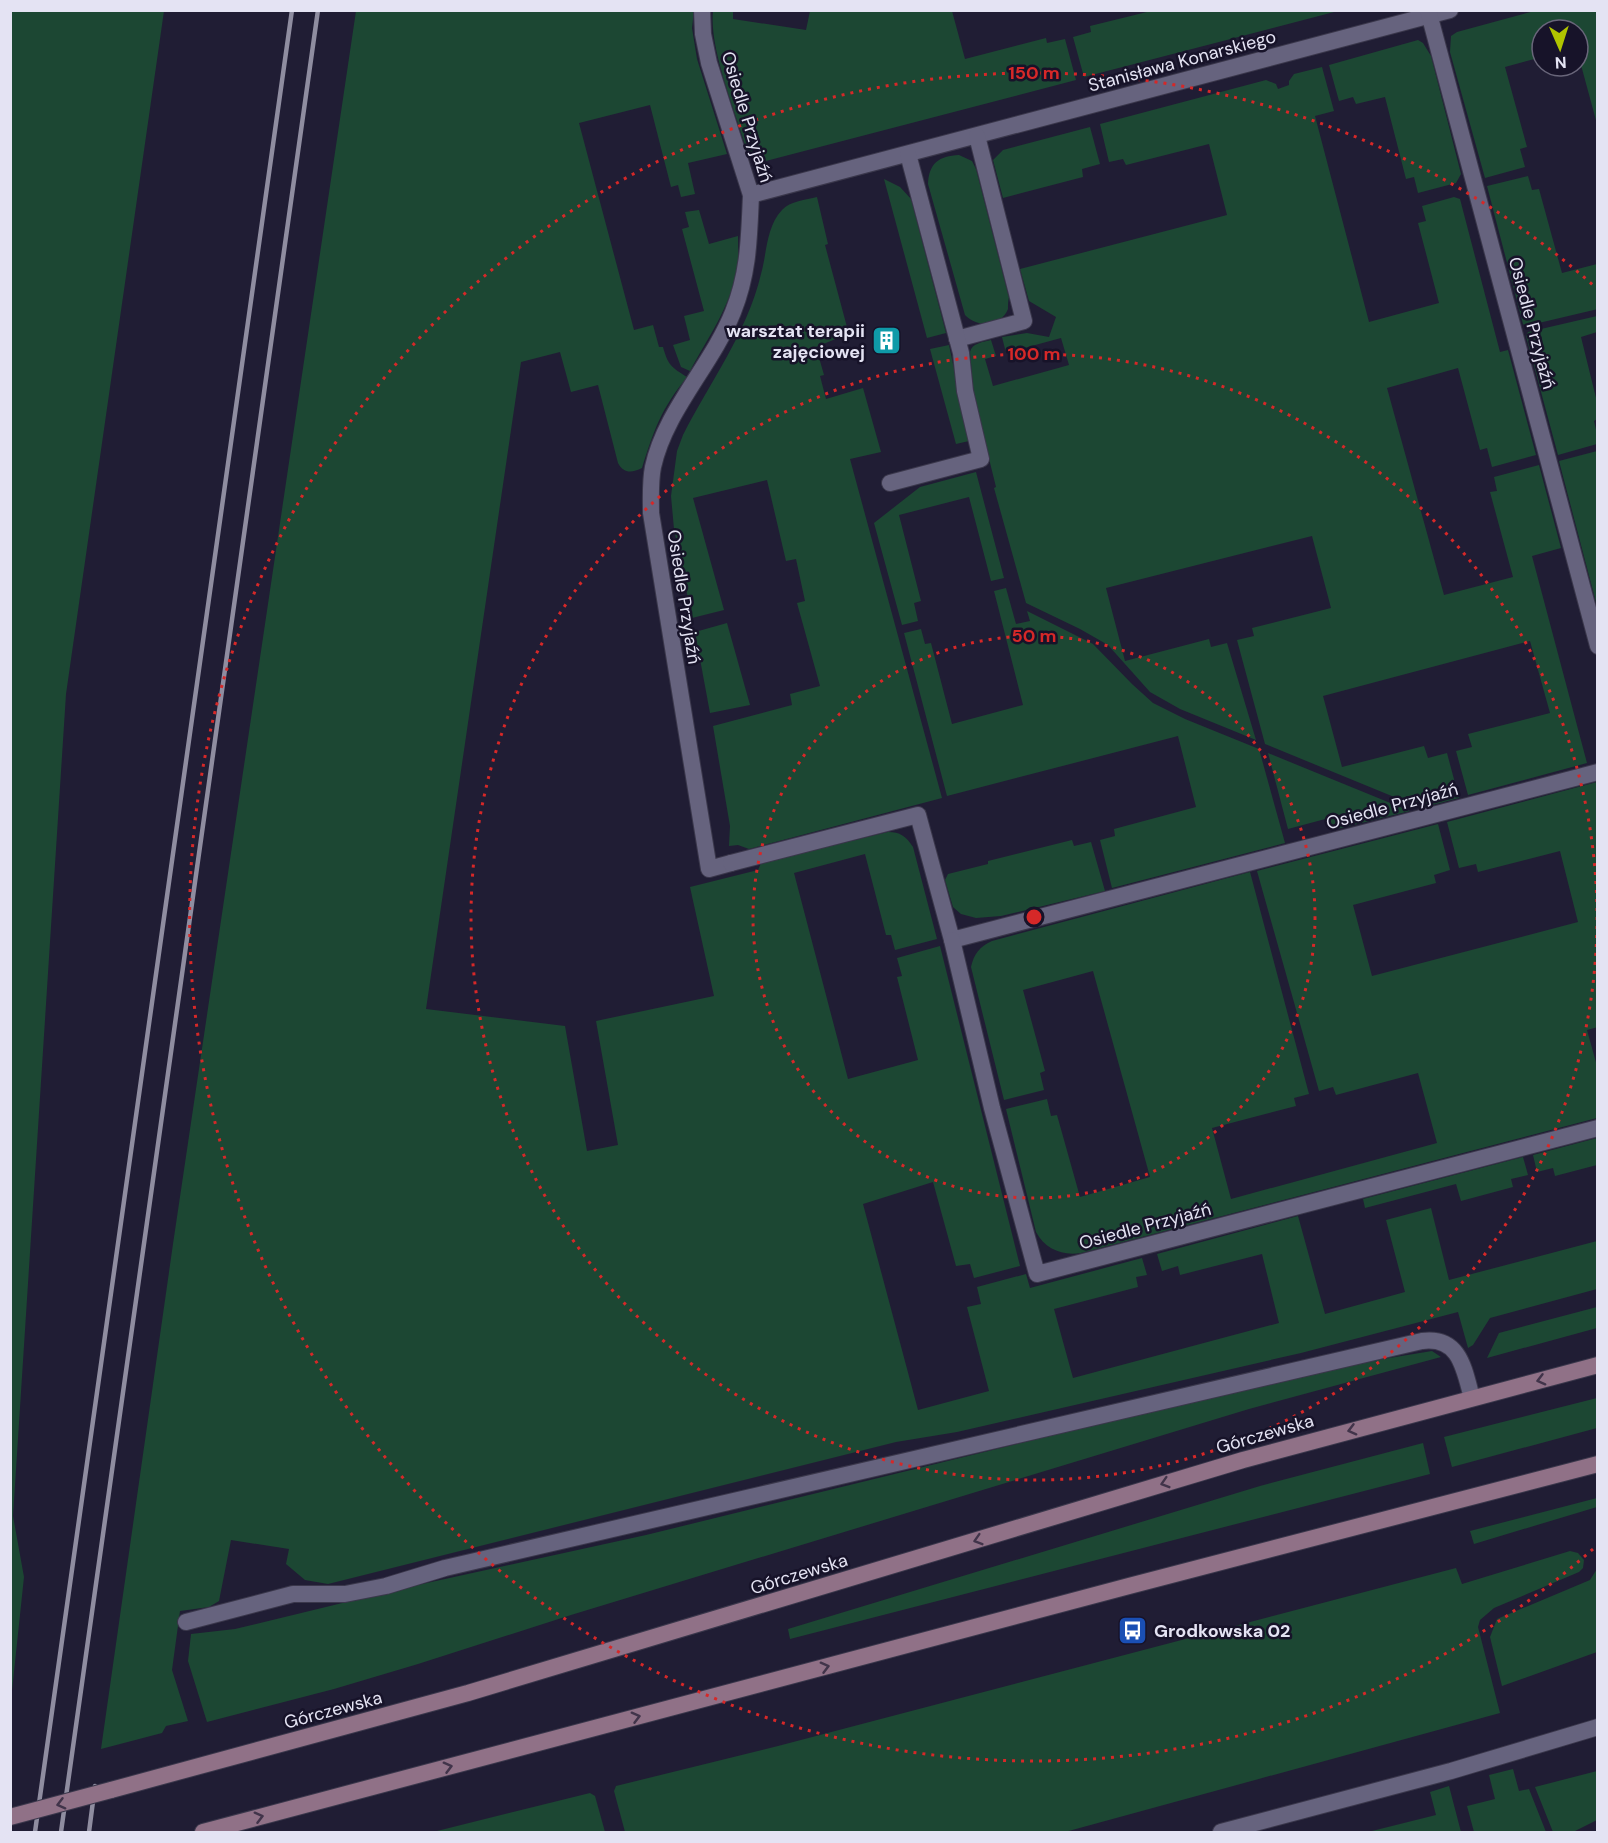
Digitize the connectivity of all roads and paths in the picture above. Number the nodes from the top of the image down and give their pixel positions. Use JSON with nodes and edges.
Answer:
{"nodes":[{"id":1,"x":702,"y":10,"type":"edge"},
{"id":2,"x":1450,"y":10,"type":"edge"},
{"id":3,"x":1429,"y":13,"type":"edge"},
{"id":4,"x":977,"y":136,"type":"junction"},
{"id":5,"x":908,"y":154,"type":"junction"},
{"id":6,"x":751,"y":195,"type":"junction"},
{"id":7,"x":957,"y":339,"type":"junction"},
{"id":8,"x":890,"y":483,"type":"dead end"},
{"id":9,"x":1598,"y":646,"type":"edge"},
{"id":10,"x":1598,"y":772,"type":"edge"},
{"id":11,"x":952,"y":940,"type":"junction"},
{"id":12,"x":1598,"y":1128,"type":"edge"},
{"id":13,"x":1598,"y":1365,"type":"edge"},
{"id":14,"x":1472,"y":1398,"type":"junction"},
{"id":15,"x":1598,"y":1464,"type":"edge"},
{"id":16,"x":186,"y":1622,"type":"dead end"},
{"id":17,"x":1598,"y":1727,"type":"edge"},
{"id":18,"x":10,"y":1817,"type":"edge"},
{"id":19,"x":203,"y":1833,"type":"edge"},
{"id":20,"x":1221,"y":1833,"type":"edge"}],
"edges":[{"from":1,"to":6,"type":"street","name":"Osiedle Przyjaźń"},
{"from":2,"to":3,"type":"street","name":"Stanisława Konarskiego"},
{"from":3,"to":4,"type":"street","name":"Stanisława Konarskiego"},
{"from":3,"to":9,"type":"street","name":"Osiedle Przyjaźń"},
{"from":4,"to":5,"type":"street","name":"Stanisława Konarskiego"},
{"from":4,"to":7,"type":"street"},
{"from":5,"to":6,"type":"street","name":"Stanisława Konarskiego"},
{"from":5,"to":7,"type":"street"},
{"from":6,"to":11,"type":"street","name":"Osiedle Przyjaźń"},
{"from":7,"to":8,"type":"street"},
{"from":10,"to":11,"type":"street","name":"Osiedle Przyjaźń"},
{"from":11,"to":12,"type":"street","name":"Osiedle Przyjaźń"},
{"from":13,"to":14,"type":"main road","name":"Górczewska","one_way":true},
{"from":14,"to":16,"type":"street"},
{"from":14,"to":18,"type":"main road","name":"Górczewska","one_way":true,"bridge":true},
{"from":19,"to":15,"type":"main road","one_way":true},
{"from":17,"to":20,"type":"street"}]}
